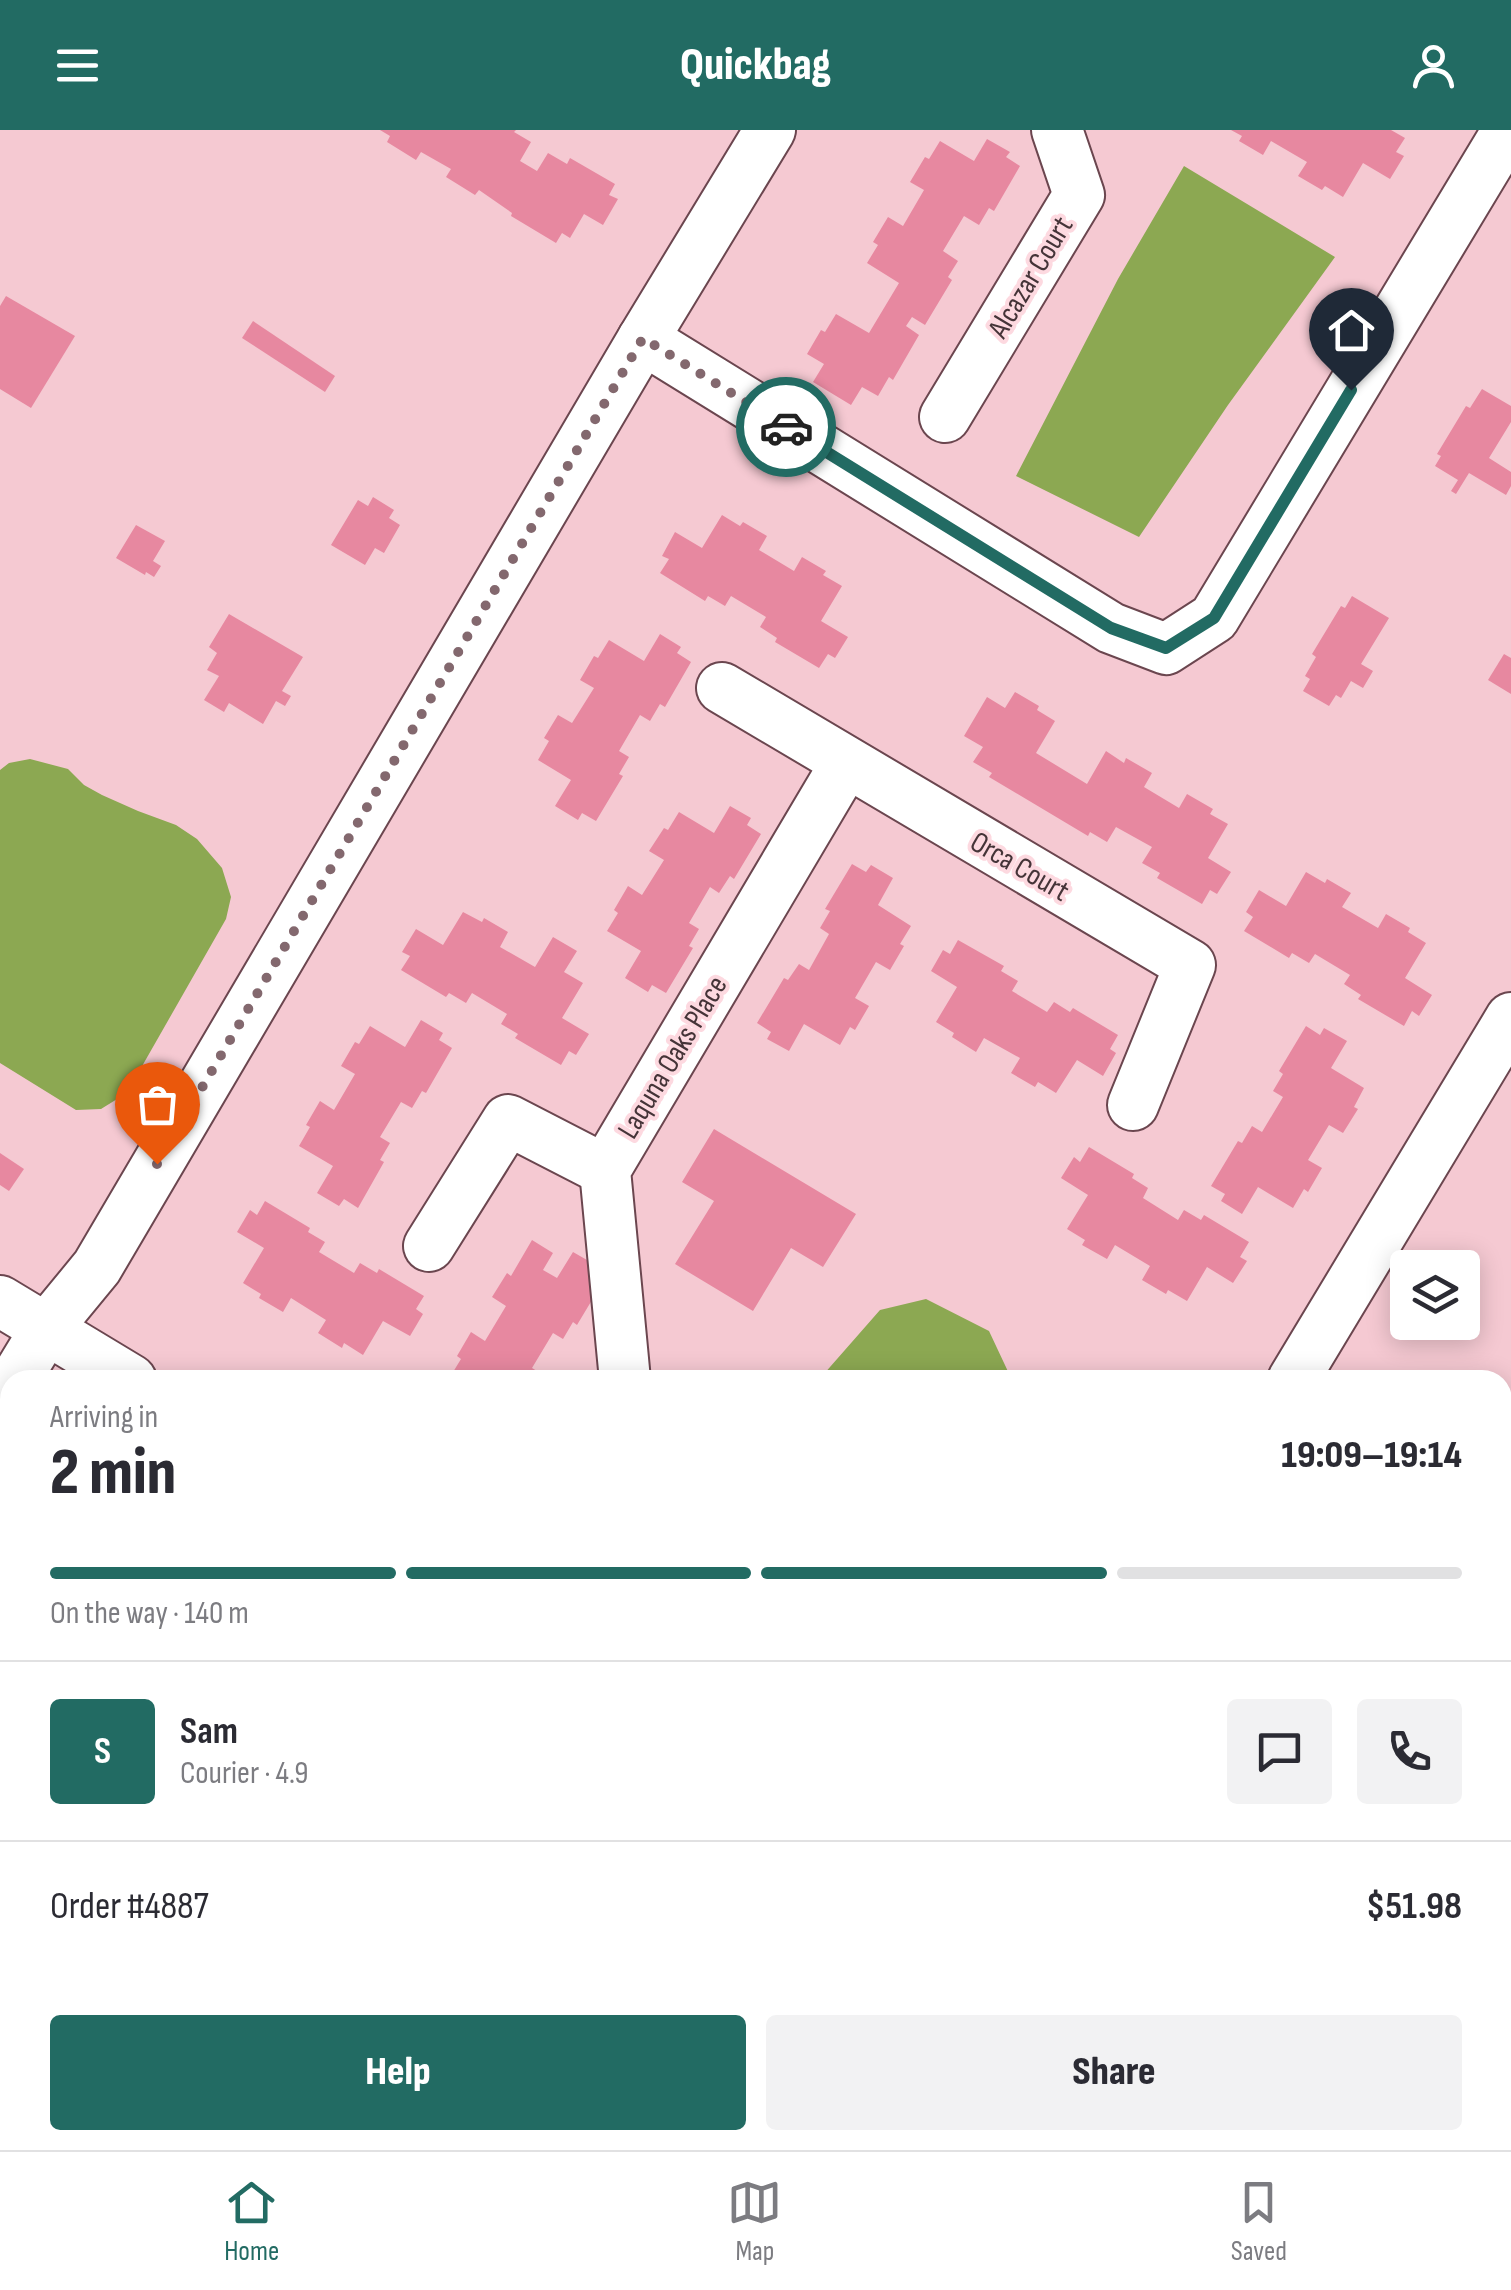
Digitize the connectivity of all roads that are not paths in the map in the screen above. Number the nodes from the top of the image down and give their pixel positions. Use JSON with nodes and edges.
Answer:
{"nodes":[{"id":1,"x":770,"y":130,"type":"edge"},
{"id":2,"x":1057,"y":130,"type":"edge"},
{"id":3,"x":1508,"y":130,"type":"edge"},
{"id":4,"x":643,"y":338,"type":"junction"},
{"id":5,"x":945,"y":417,"type":"dead end"},
{"id":6,"x":722,"y":688,"type":"dead end"},
{"id":7,"x":846,"y":763,"type":"junction"},
{"id":8,"x":1511,"y":1018,"type":"edge"},
{"id":9,"x":1133,"y":1105,"type":"dead end"},
{"id":10,"x":604,"y":1170,"type":"junction"},
{"id":11,"x":429,"y":1246,"type":"dead end"},
{"id":12,"x":0,"y":1301,"type":"edge"},
{"id":13,"x":46,"y":1329,"type":"junction"},
{"id":14,"x":21,"y":1370,"type":"edge"},
{"id":15,"x":114,"y":1370,"type":"edge"},
{"id":16,"x":625,"y":1370,"type":"edge"},
{"id":17,"x":1299,"y":1370,"type":"edge"}],
"edges":[{"from":1,"to":4,"type":"street"},
{"from":2,"to":5,"type":"street","name":"Alcazar Court"},
{"from":3,"to":4,"type":"street"},
{"from":4,"to":13,"type":"street"},
{"from":6,"to":7,"type":"street","name":"Orca Court"},
{"from":7,"to":9,"type":"street","name":"Orca Court"},
{"from":7,"to":10,"type":"street","name":"Laquna Oaks Place"},
{"from":8,"to":17,"type":"street"},
{"from":10,"to":11,"type":"street"},
{"from":10,"to":16,"type":"street","name":"Laquna Oaks Place"},
{"from":12,"to":13,"type":"street"},
{"from":13,"to":14,"type":"street"},
{"from":13,"to":15,"type":"street"}]}
